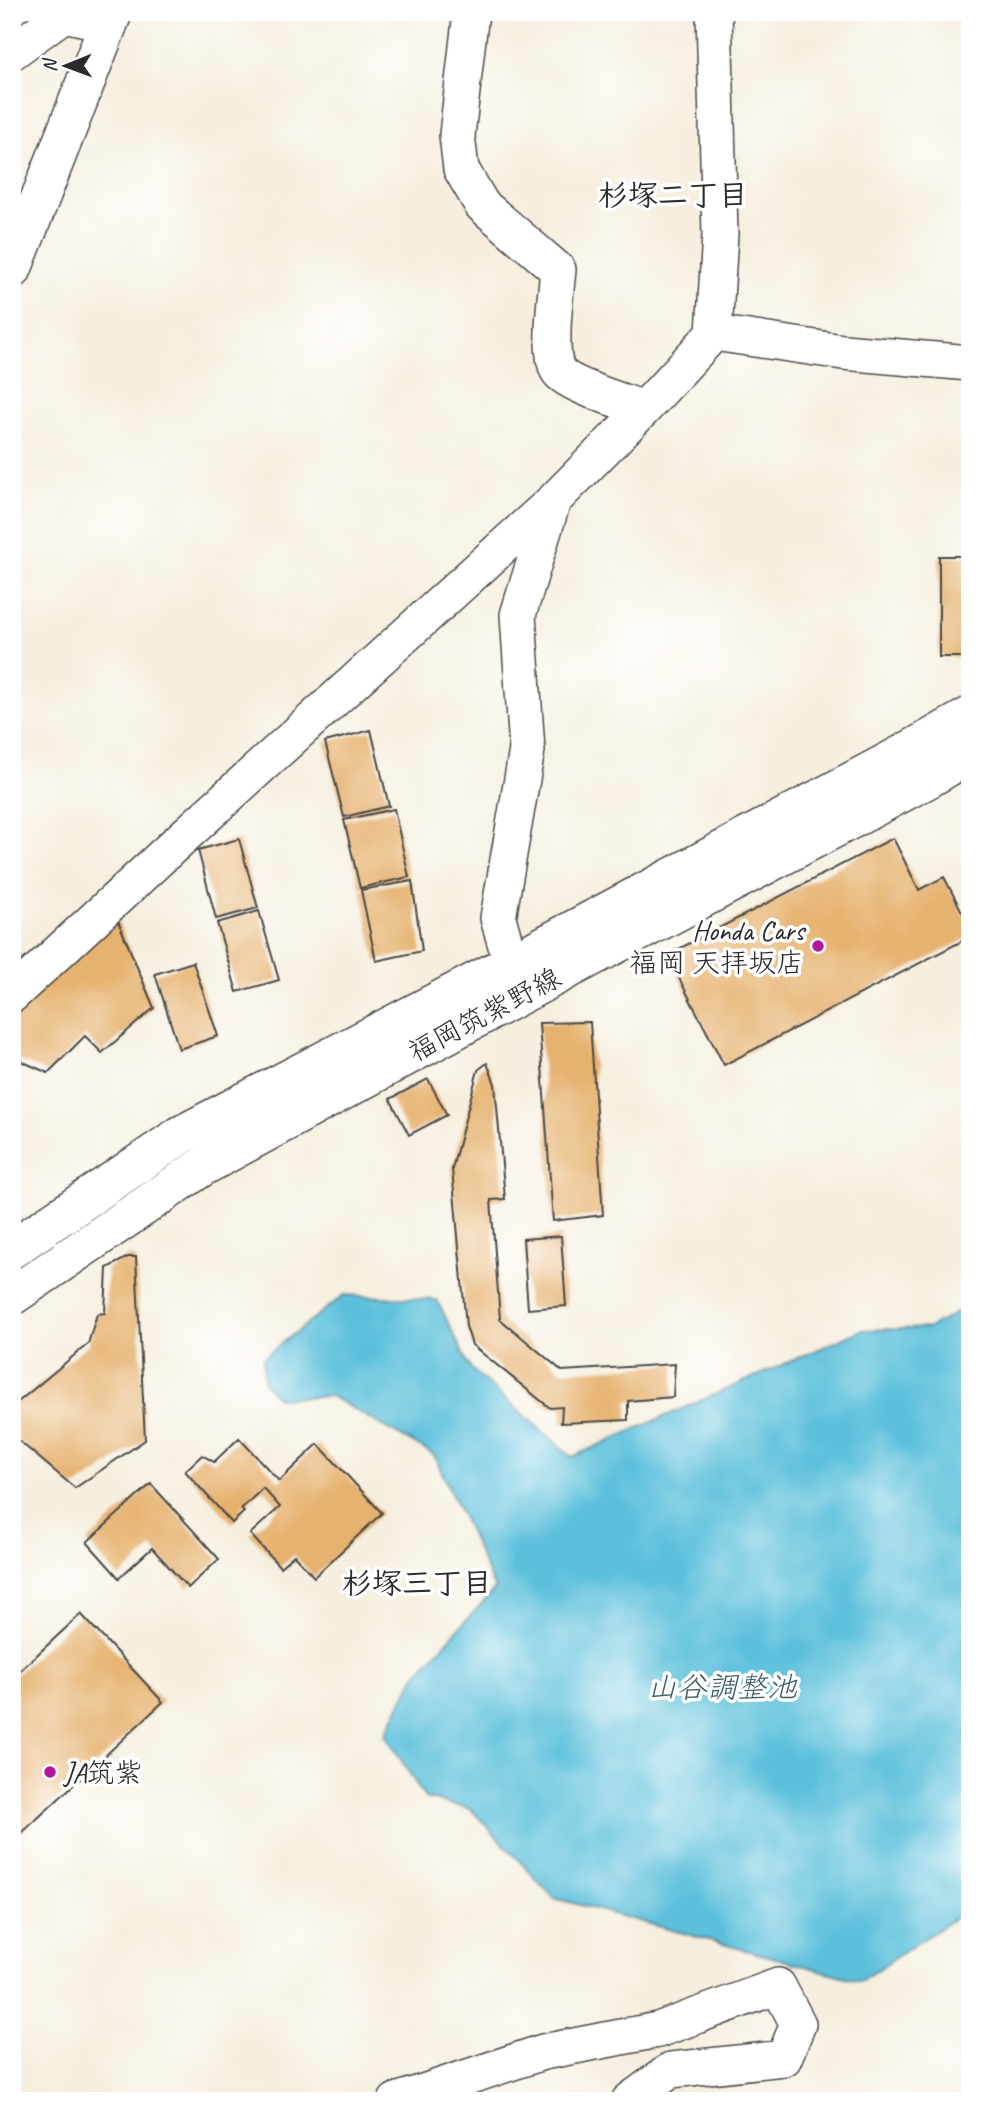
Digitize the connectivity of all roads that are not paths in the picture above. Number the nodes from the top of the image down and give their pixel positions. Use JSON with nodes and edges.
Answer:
{"nodes":[{"id":1,"x":471,"y":12,"type":"edge"},
{"id":2,"x":715,"y":12,"type":"edge"},
{"id":3,"x":64,"y":13,"type":"edge"},
{"id":4,"x":110,"y":18,"type":"edge"},
{"id":5,"x":12,"y":52,"type":"edge"},
{"id":6,"x":12,"y":270,"type":"edge"},
{"id":7,"x":714,"y":333,"type":"junction"},
{"id":8,"x":970,"y":363,"type":"edge"},
{"id":9,"x":644,"y":409,"type":"junction"},
{"id":10,"x":553,"y":501,"type":"junction"},
{"id":11,"x":970,"y":716,"type":"edge"},
{"id":12,"x":970,"y":754,"type":"edge"},
{"id":13,"x":511,"y":963,"type":"junction"},
{"id":14,"x":12,"y":995,"type":"edge"},
{"id":15,"x":12,"y":1249,"type":"edge"},
{"id":16,"x":12,"y":1296,"type":"edge"},
{"id":17,"x":396,"y":2101,"type":"edge"},
{"id":18,"x":629,"y":2101,"type":"edge"}],
"edges":[{"from":1,"to":9,"type":"street"},
{"from":2,"to":7,"type":"street"},
{"from":3,"to":4,"type":"street"},
{"from":3,"to":5,"type":"street"},
{"from":4,"to":6,"type":"main road"},
{"from":7,"to":8,"type":"street"},
{"from":7,"to":9,"type":"street"},
{"from":9,"to":10,"type":"street"},
{"from":10,"to":13,"type":"street"},
{"from":10,"to":14,"type":"street"},
{"from":11,"to":13,"type":"main road","name":"福岡筑紫野線"},
{"from":12,"to":16,"type":"main road","name":"福岡筑紫野線"},
{"from":13,"to":15,"type":"main road","name":"福岡筑紫野線"},
{"from":17,"to":18,"type":"street"}]}
